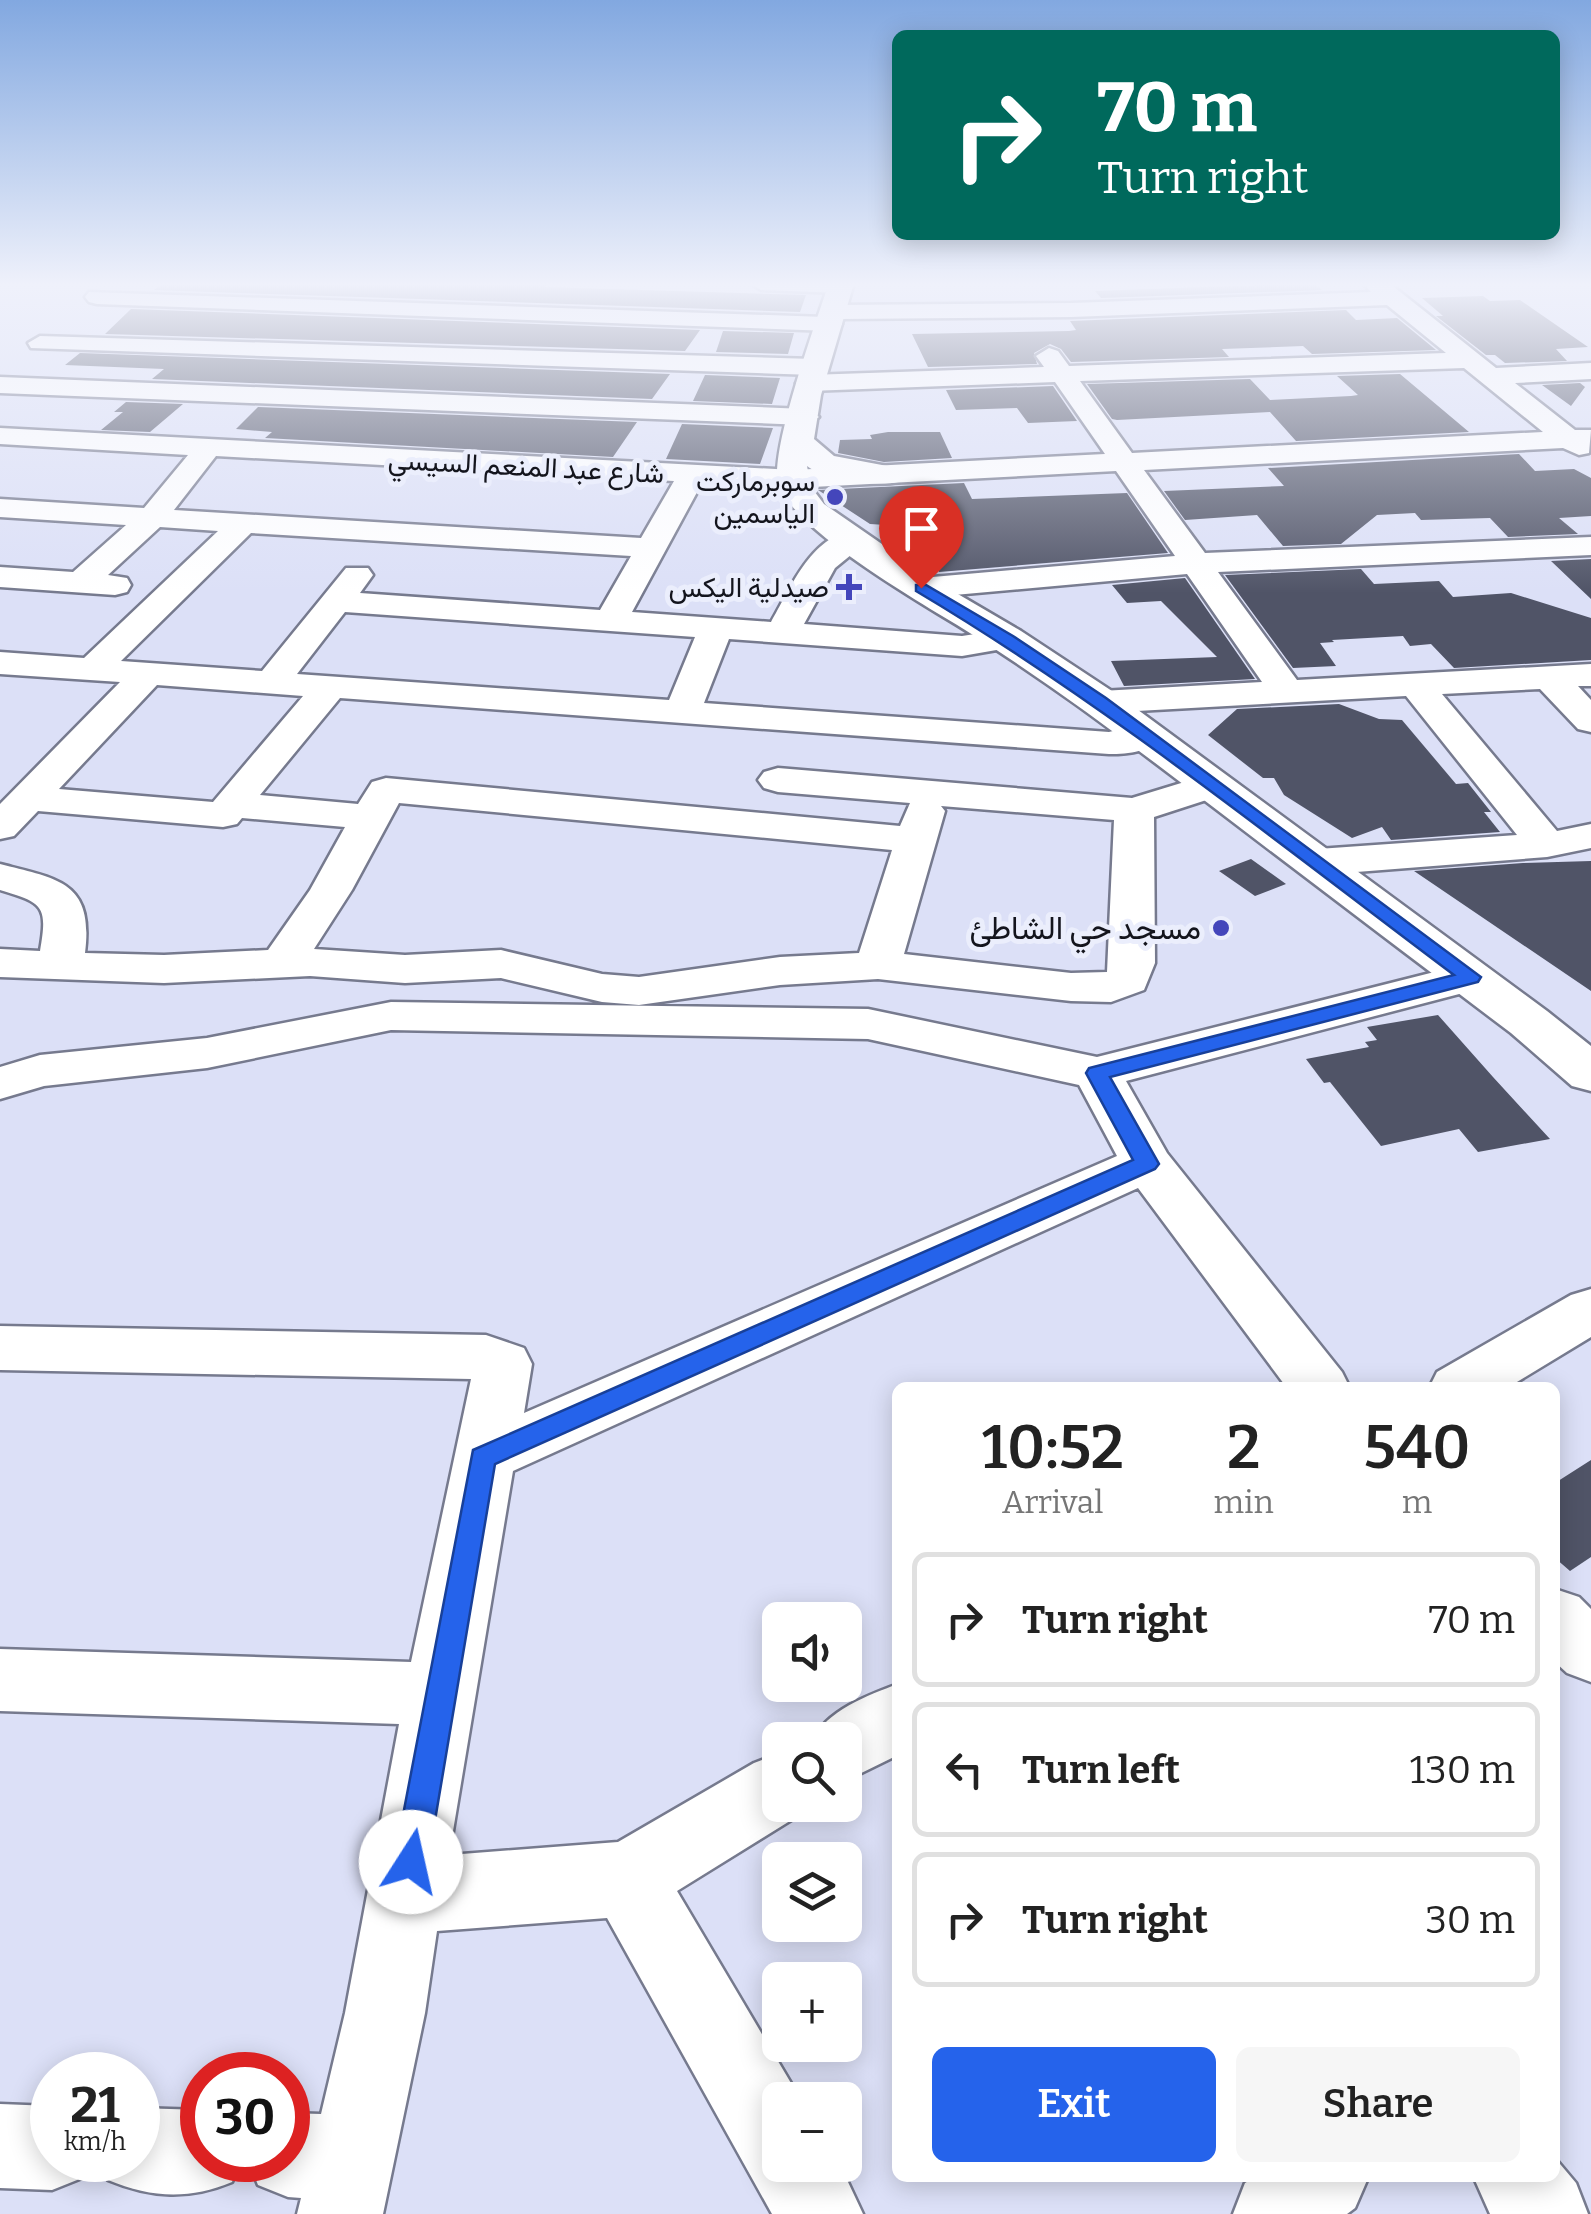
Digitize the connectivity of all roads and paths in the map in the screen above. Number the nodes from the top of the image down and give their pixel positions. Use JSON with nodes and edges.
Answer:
{"nodes":[{"id":1,"x":33,"y":386,"type":"edge"},
{"id":2,"x":208,"y":386,"type":"edge"},
{"id":3,"x":487,"y":386,"type":"edge"},
{"id":4,"x":571,"y":386,"type":"edge"},
{"id":5,"x":727,"y":386,"type":"edge"},
{"id":6,"x":813,"y":386,"type":"edge"},
{"id":7,"x":999,"y":386,"type":"edge"},
{"id":8,"x":1071,"y":386,"type":"edge"},
{"id":9,"x":1505,"y":386,"type":"edge"},
{"id":10,"x":202,"y":393,"type":"junction"},
{"id":11,"x":376,"y":400,"type":"junction"},
{"id":12,"x":475,"y":403,"type":"junction"},
{"id":13,"x":561,"y":405,"type":"junction"},
{"id":14,"x":804,"y":417,"type":"junction"},
{"id":15,"x":0,"y":436,"type":"edge"},
{"id":16,"x":81,"y":441,"type":"junction"},
{"id":17,"x":1584,"y":444,"type":"edge"},
{"id":18,"x":207,"y":449,"type":"junction"},
{"id":19,"x":327,"y":456,"type":"junction"},
{"id":20,"x":433,"y":461,"type":"junction"},
{"id":21,"x":1126,"y":463,"type":"junction"},
{"id":22,"x":480,"y":464,"type":"junction"},
{"id":23,"x":692,"y":475,"type":"junction"},
{"id":24,"x":887,"y":475,"type":"joint"},
{"id":25,"x":0,"y":499,"type":"edge"},
{"id":26,"x":0,"y":508,"type":"edge"},
{"id":27,"x":152,"y":518,"type":"junction"},
{"id":28,"x":241,"y":524,"type":"junction"},
{"id":29,"x":386,"y":534,"type":"junction"},
{"id":30,"x":426,"y":536,"type":"junction"},
{"id":31,"x":852,"y":541,"type":"junction"},
{"id":32,"x":1591,"y":546,"type":"edge"},
{"id":33,"x":652,"y":548,"type":"junction"},
{"id":34,"x":1199,"y":564,"type":"junction"},
{"id":35,"x":0,"y":576,"type":"edge"},
{"id":36,"x":81,"y":582,"type":"junction"},
{"id":37,"x":921,"y":588,"type":"junction"},
{"id":38,"x":175,"y":590,"type":"junction"},
{"id":39,"x":338,"y":601,"type":"junction"},
{"id":40,"x":610,"y":621,"type":"junction"},
{"id":41,"x":716,"y":628,"type":"junction"},
{"id":42,"x":783,"y":631,"type":"junction"},
{"id":43,"x":1008,"y":639,"type":"junction"},
{"id":44,"x":0,"y":663,"type":"edge"},
{"id":45,"x":94,"y":668,"type":"junction"},
{"id":46,"x":149,"y":673,"type":"junction"},
{"id":47,"x":1591,"y":675,"type":"edge"},
{"id":48,"x":1549,"y":678,"type":"junction"},
{"id":49,"x":272,"y":682,"type":"junction"},
{"id":50,"x":1414,"y":683,"type":"junction"},
{"id":51,"x":331,"y":686,"type":"junction"},
{"id":52,"x":1286,"y":690,"type":"junction"},
{"id":53,"x":1100,"y":702,"type":"junction"},
{"id":54,"x":682,"y":712,"type":"junction"},
{"id":55,"x":1591,"y":721,"type":"edge"},
{"id":56,"x":797,"y":723,"type":"junction"},
{"id":57,"x":1145,"y":734,"type":"junction"},
{"id":58,"x":778,"y":780,"type":"junction"},
{"id":59,"x":1214,"y":785,"type":"junction"},
{"id":60,"x":931,"y":792,"type":"junction"},
{"id":61,"x":30,"y":798,"type":"junction"},
{"id":62,"x":234,"y":804,"type":"junction"},
{"id":63,"x":1134,"y":810,"type":"junction"},
{"id":64,"x":369,"y":817,"type":"junction"},
{"id":65,"x":763,"y":824,"type":"junction"},
{"id":66,"x":0,"y":826,"type":"edge"},
{"id":67,"x":1591,"y":836,"type":"edge"},
{"id":68,"x":915,"y":840,"type":"junction"},
{"id":69,"x":1548,"y":845,"type":"junction"},
{"id":70,"x":1318,"y":862,"type":"junction"},
{"id":71,"x":0,"y":878,"type":"edge"},
{"id":72,"x":0,"y":964,"type":"edge"},
{"id":73,"x":61,"y":964,"type":"junction"},
{"id":74,"x":282,"y":964,"type":"junction"},
{"id":75,"x":878,"y":965,"type":"junction"},
{"id":76,"x":1470,"y":977,"type":"junction"},
{"id":77,"x":1097,"y":1073,"type":"junction"},
{"id":78,"x":1591,"y":1074,"type":"edge"},
{"id":79,"x":0,"y":1082,"type":"edge"},
{"id":80,"x":1147,"y":1164,"type":"junction"},
{"id":81,"x":1591,"y":1310,"type":"edge"},
{"id":82,"x":0,"y":1348,"type":"edge"},
{"id":83,"x":1316,"y":1382,"type":"edge"},
{"id":84,"x":1468,"y":1382,"type":"edge"},
{"id":85,"x":482,"y":1458,"type":"junction"},
{"id":86,"x":1560,"y":1623,"type":"edge"},
{"id":87,"x":1591,"y":1652,"type":"edge"},
{"id":88,"x":0,"y":1680,"type":"edge"},
{"id":89,"x":439,"y":1694,"type":"junction"},
{"id":90,"x":892,"y":1720,"type":"edge"},
{"id":91,"x":862,"y":1738,"type":"edge"},
{"id":92,"x":762,"y":1798,"type":"edge"},
{"id":93,"x":627,"y":1879,"type":"junction"},
{"id":94,"x":405,"y":1896,"type":"junction"},
{"id":95,"x":762,"y":2113,"type":"edge"},
{"id":96,"x":0,"y":2146,"type":"edge"},
{"id":97,"x":30,"y":2147,"type":"edge"},
{"id":98,"x":326,"y":2176,"type":"edge"},
{"id":99,"x":802,"y":2182,"type":"edge"},
{"id":100,"x":1320,"y":2182,"type":"edge"},
{"id":101,"x":1519,"y":2182,"type":"edge"},
{"id":102,"x":820,"y":2214,"type":"edge"},
{"id":103,"x":1276,"y":2214,"type":"edge"},
{"id":104,"x":1546,"y":2214,"type":"edge"}],
"edges":[{"from":1,"to":10,"type":"street"},
{"from":2,"to":10,"type":"street"},
{"from":3,"to":12,"type":"street"},
{"from":4,"to":13,"type":"street"},
{"from":5,"to":14,"type":"street"},
{"from":6,"to":14,"type":"main road"},
{"from":7,"to":14,"type":"street"},
{"from":8,"to":21,"type":"street"},
{"from":9,"to":17,"type":"street"},
{"from":10,"to":11,"type":"street"},
{"from":11,"to":12,"type":"street"},
{"from":11,"to":19,"type":"street"},
{"from":12,"to":13,"type":"street"},
{"from":12,"to":20,"type":"street"},
{"from":13,"to":14,"type":"street"},
{"from":14,"to":23,"type":"street","name":"شارع عبد المنعم السيسي"},
{"from":14,"to":24,"type":"main road"},
{"from":14,"to":31,"type":"main road"},
{"from":15,"to":16,"type":"street","name":"شارع عبد المنعم السيسي"},
{"from":16,"to":18,"type":"street","name":"شارع عبد المنعم السيسي"},
{"from":16,"to":25,"type":"street"},
{"from":17,"to":21,"type":"street"},
{"from":18,"to":19,"type":"street","name":"شارع عبد المنعم السيسي"},
{"from":18,"to":27,"type":"street"},
{"from":19,"to":20,"type":"street","name":"شارع عبد المنعم السيسي"},
{"from":20,"to":22,"type":"street","name":"شارع عبد المنعم السيسي"},
{"from":21,"to":24,"type":"street"},
{"from":21,"to":34,"type":"street"},
{"from":22,"to":23,"type":"street","name":"شارع عبد المنعم السيسي"},
{"from":22,"to":30,"type":"street"},
{"from":23,"to":33,"type":"street"},
{"from":26,"to":27,"type":"street"},
{"from":27,"to":28,"type":"street"},
{"from":27,"to":36,"type":"street"},
{"from":28,"to":29,"type":"street"},
{"from":28,"to":38,"type":"street"},
{"from":29,"to":30,"type":"street"},
{"from":29,"to":39,"type":"street"},
{"from":30,"to":33,"type":"street"},
{"from":31,"to":37,"type":"main road"},
{"from":31,"to":42,"type":"street"},
{"from":32,"to":34,"type":"street"},
{"from":33,"to":40,"type":"street"},
{"from":34,"to":37,"type":"street"},
{"from":34,"to":52,"type":"street"},
{"from":35,"to":36,"type":"street"},
{"from":36,"to":38,"type":"street"},
{"from":37,"to":43,"type":"main road"},
{"from":38,"to":45,"type":"street"},
{"from":39,"to":40,"type":"street"},
{"from":39,"to":49,"type":"street"},
{"from":40,"to":41,"type":"street"},
{"from":41,"to":42,"type":"street"},
{"from":41,"to":54,"type":"street"},
{"from":42,"to":43,"type":"street"},
{"from":43,"to":53,"type":"main road"},
{"from":44,"to":45,"type":"street"},
{"from":45,"to":46,"type":"street"},
{"from":46,"to":49,"type":"street"},
{"from":46,"to":61,"type":"street"},
{"from":47,"to":48,"type":"street"},
{"from":48,"to":50,"type":"street"},
{"from":48,"to":55,"type":"street"},
{"from":49,"to":51,"type":"street"},
{"from":50,"to":52,"type":"street"},
{"from":50,"to":69,"type":"street"},
{"from":51,"to":54,"type":"street"},
{"from":51,"to":62,"type":"street"},
{"from":52,"to":53,"type":"street"},
{"from":53,"to":57,"type":"main road"},
{"from":54,"to":56,"type":"street"},
{"from":56,"to":57,"type":"street"},
{"from":56,"to":58,"type":"street"},
{"from":57,"to":59,"type":"main road"},
{"from":58,"to":60,"type":"street"},
{"from":58,"to":65,"type":"street"},
{"from":59,"to":63,"type":"street"},
{"from":59,"to":70,"type":"main road"},
{"from":60,"to":63,"type":"street"},
{"from":60,"to":68,"type":"street"},
{"from":61,"to":62,"type":"street"},
{"from":61,"to":66,"type":"street"},
{"from":62,"to":64,"type":"street"},
{"from":63,"to":75,"type":"street"},
{"from":64,"to":65,"type":"street"},
{"from":64,"to":74,"type":"street"},
{"from":65,"to":68,"type":"street"},
{"from":67,"to":69,"type":"street"},
{"from":68,"to":75,"type":"street"},
{"from":69,"to":70,"type":"street"},
{"from":70,"to":76,"type":"main road"},
{"from":71,"to":73,"type":"street"},
{"from":72,"to":73,"type":"street"},
{"from":73,"to":74,"type":"street"},
{"from":74,"to":75,"type":"street"},
{"from":76,"to":77,"type":"street"},
{"from":76,"to":78,"type":"main road"},
{"from":77,"to":79,"type":"street"},
{"from":77,"to":80,"type":"street"},
{"from":80,"to":83,"type":"street"},
{"from":80,"to":85,"type":"street"},
{"from":81,"to":84,"type":"street"},
{"from":82,"to":85,"type":"street"},
{"from":85,"to":89,"type":"street"},
{"from":86,"to":87,"type":"street"},
{"from":88,"to":89,"type":"street"},
{"from":89,"to":94,"type":"street"},
{"from":90,"to":91,"type":"street"},
{"from":92,"to":93,"type":"street"},
{"from":93,"to":94,"type":"street"},
{"from":93,"to":95,"type":"street"},
{"from":94,"to":98,"type":"street"},
{"from":96,"to":97,"type":"street"},
{"from":99,"to":102,"type":"street"},
{"from":100,"to":103,"type":"street"},
{"from":101,"to":104,"type":"street"}]}
